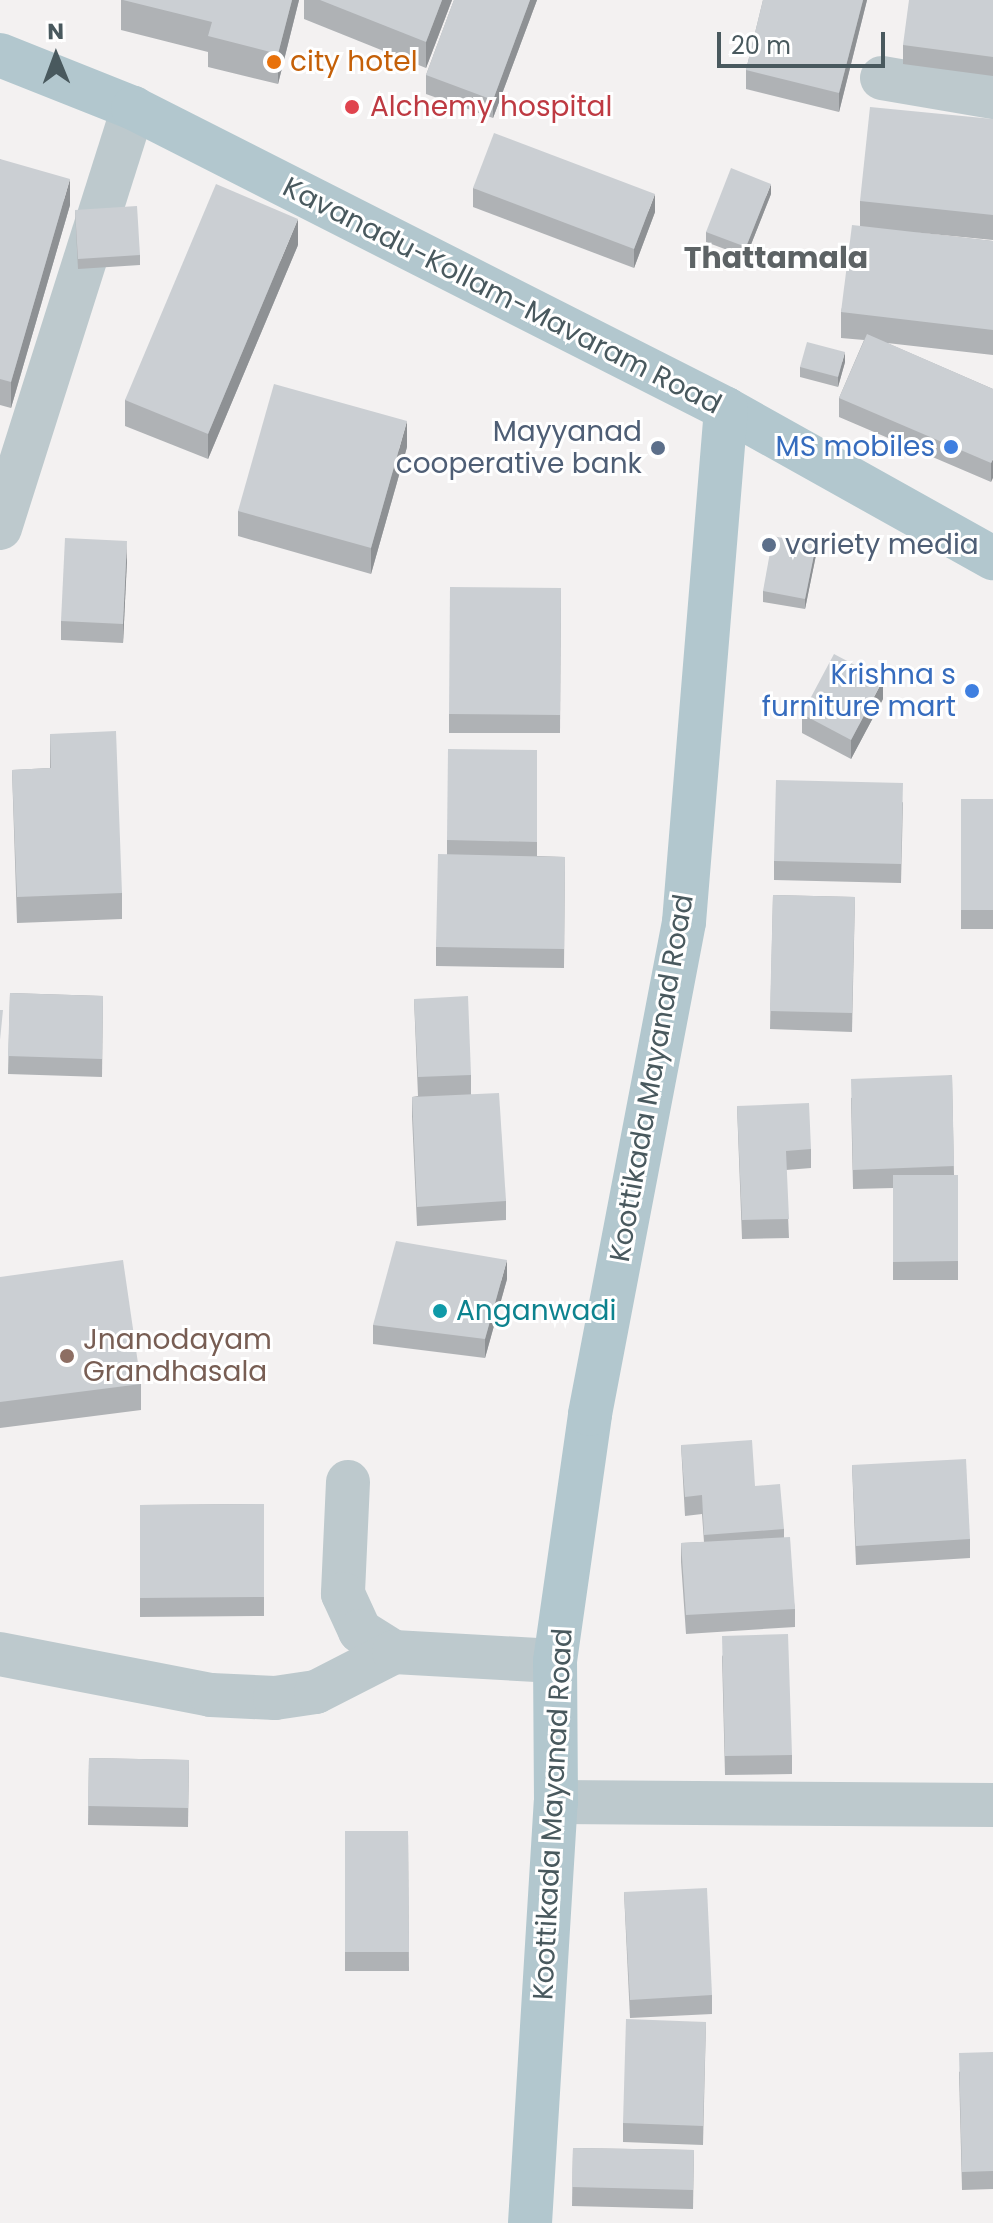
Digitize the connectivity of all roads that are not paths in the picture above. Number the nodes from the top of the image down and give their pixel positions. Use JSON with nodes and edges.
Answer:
{"nodes":[{"id":1,"x":0,"y":55,"type":"edge"},
{"id":2,"x":882,"y":78,"type":"dead end"},
{"id":3,"x":993,"y":97,"type":"edge"},
{"id":4,"x":133,"y":108,"type":"junction"},
{"id":5,"x":726,"y":409,"type":"junction"},
{"id":6,"x":0,"y":528,"type":"edge"},
{"id":7,"x":993,"y":558,"type":"edge"},
{"id":8,"x":348,"y":1482,"type":"dead end"},
{"id":9,"x":394,"y":1652,"type":"junction"},
{"id":10,"x":0,"y":1654,"type":"edge"},
{"id":11,"x":555,"y":1661,"type":"junction"},
{"id":12,"x":556,"y":1802,"type":"junction"},
{"id":13,"x":993,"y":1805,"type":"edge"},
{"id":14,"x":530,"y":2223,"type":"edge"}],
"edges":[{"from":1,"to":4,"type":"main road","name":"Kavanadu-Kollam-Mavaram Road"},
{"from":2,"to":3,"type":"street"},
{"from":4,"to":5,"type":"main road","name":"Kavanadu-Kollam-Mavaram Road"},
{"from":4,"to":6,"type":"street"},
{"from":5,"to":7,"type":"main road","name":"Kavanadu-Kollam-Mavaram Road"},
{"from":5,"to":11,"type":"main road","name":"Koottikada Mayanad Road"},
{"from":8,"to":9,"type":"street"},
{"from":9,"to":10,"type":"street"},
{"from":9,"to":11,"type":"street"},
{"from":11,"to":12,"type":"main road","name":"Koottikada Mayanad Road"},
{"from":12,"to":13,"type":"street"},
{"from":12,"to":14,"type":"main road","name":"Koottikada Mayanad Road"}]}
